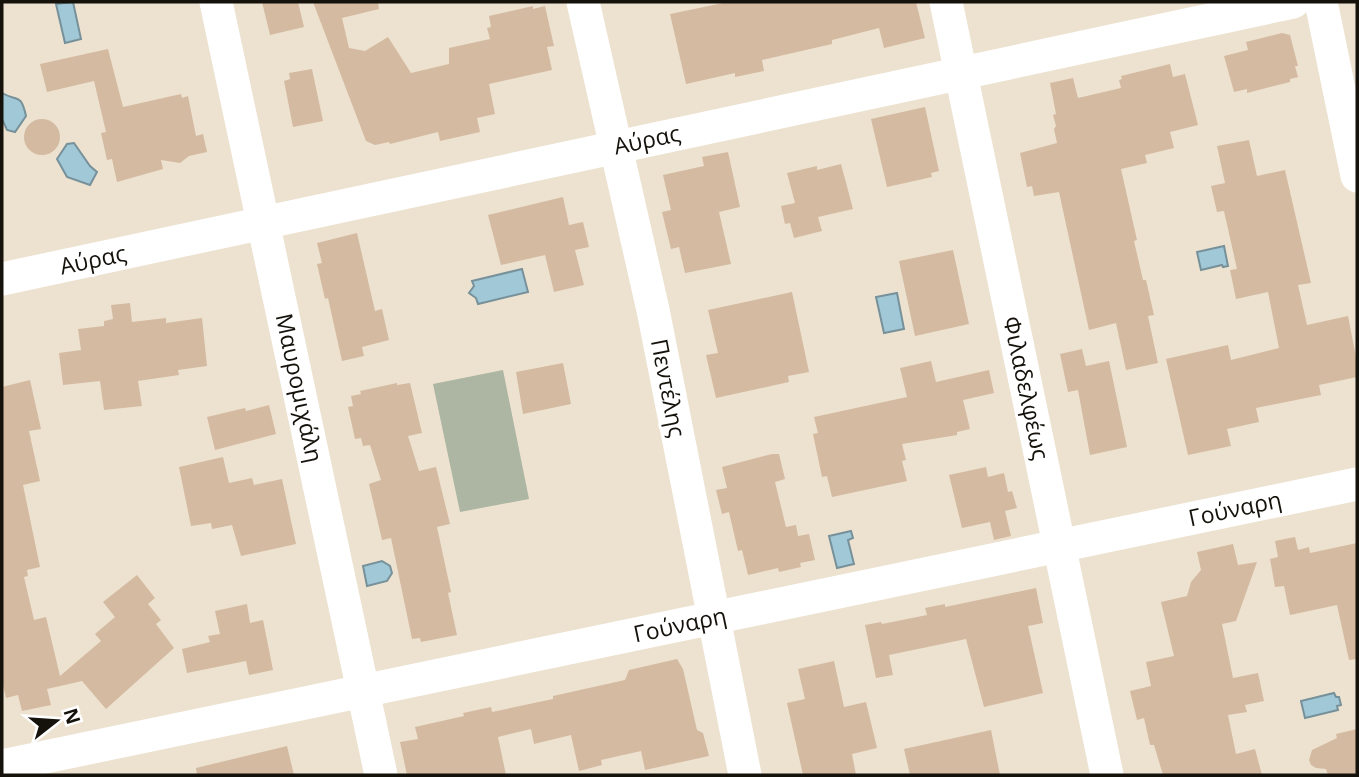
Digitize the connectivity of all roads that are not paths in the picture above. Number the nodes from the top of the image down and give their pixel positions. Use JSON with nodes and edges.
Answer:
{"nodes":[{"id":1,"x":216,"y":2,"type":"edge"},
{"id":2,"x":583,"y":2,"type":"edge"},
{"id":3,"x":946,"y":2,"type":"edge"},
{"id":4,"x":1293,"y":2,"type":"edge"},
{"id":5,"x":1321,"y":2,"type":"edge"},
{"id":6,"x":961,"y":73,"type":"junction"},
{"id":7,"x":615,"y":147,"type":"junction"},
{"id":8,"x":1357,"y":176,"type":"edge"},
{"id":9,"x":264,"y":223,"type":"junction"},
{"id":10,"x":2,"y":279,"type":"edge"},
{"id":11,"x":1357,"y":484,"type":"edge"},
{"id":12,"x":1059,"y":546,"type":"junction"},
{"id":13,"x":713,"y":618,"type":"junction"},
{"id":14,"x":363,"y":691,"type":"junction"},
{"id":15,"x":2,"y":766,"type":"edge"},
{"id":16,"x":381,"y":775,"type":"edge"},
{"id":17,"x":745,"y":775,"type":"edge"},
{"id":18,"x":1107,"y":775,"type":"edge"}],
"edges":[{"from":1,"to":9,"type":"street","name":"Μαυρομιχάλη"},
{"from":2,"to":7,"type":"street","name":"Πεντέλης"},
{"from":3,"to":6,"type":"street","name":"Φιλαδελφέως"},
{"from":4,"to":6,"type":"street","name":"Αύρας"},
{"from":5,"to":8,"type":"street"},
{"from":6,"to":7,"type":"street","name":"Αύρας"},
{"from":6,"to":12,"type":"street","name":"Φιλαδελφέως"},
{"from":7,"to":9,"type":"street","name":"Αύρας"},
{"from":7,"to":13,"type":"street","name":"Πεντέλης"},
{"from":9,"to":10,"type":"street","name":"Αύρας"},
{"from":9,"to":14,"type":"street","name":"Μαυρομιχάλη"},
{"from":11,"to":12,"type":"street","name":"Γούναρη"},
{"from":12,"to":13,"type":"street","name":"Γούναρη"},
{"from":12,"to":18,"type":"street","name":"Φιλαδελφέως"},
{"from":13,"to":14,"type":"street","name":"Γούναρη"},
{"from":13,"to":17,"type":"street","name":"Πεντέλης"},
{"from":14,"to":15,"type":"street","name":"Γούναρη"},
{"from":14,"to":16,"type":"street","name":"Μαυρομιχάλη"}]}
